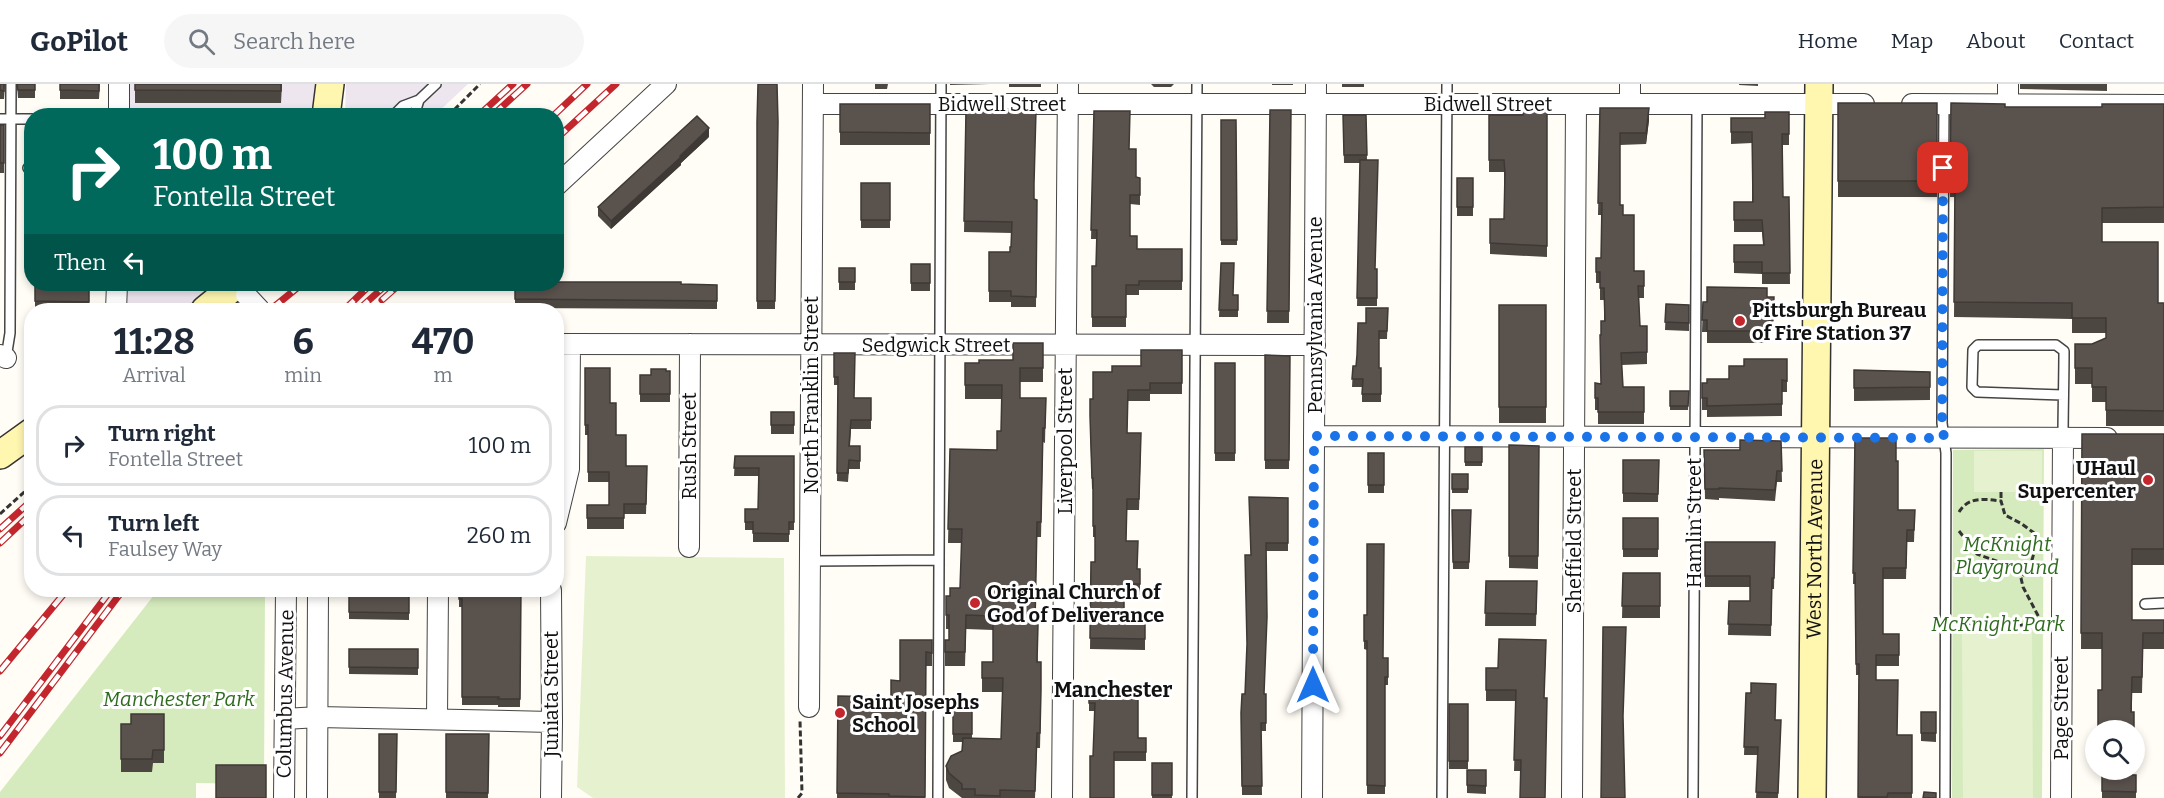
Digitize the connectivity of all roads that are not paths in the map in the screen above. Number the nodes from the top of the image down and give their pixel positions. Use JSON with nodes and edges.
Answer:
{"nodes":[{"id":1,"x":11,"y":84,"type":"edge"},
{"id":2,"x":119,"y":84,"type":"edge"},
{"id":3,"x":330,"y":84,"type":"edge"},
{"id":4,"x":436,"y":84,"type":"edge"},
{"id":5,"x":666,"y":84,"type":"edge"},
{"id":6,"x":941,"y":84,"type":"edge"},
{"id":7,"x":1068,"y":84,"type":"edge"},
{"id":8,"x":1197,"y":84,"type":"edge"},
{"id":9,"x":1316,"y":84,"type":"edge"},
{"id":10,"x":1447,"y":84,"type":"edge"},
{"id":11,"x":1630,"y":84,"type":"edge"},
{"id":12,"x":2008,"y":84,"type":"edge"},
{"id":13,"x":813,"y":94,"type":"edge"},
{"id":14,"x":1819,"y":94,"type":"edge"},
{"id":15,"x":419,"y":100,"type":"junction"},
{"id":16,"x":941,"y":104,"type":"junction"},
{"id":17,"x":1067,"y":104,"type":"junction"},
{"id":18,"x":1197,"y":104,"type":"junction"},
{"id":19,"x":1316,"y":104,"type":"junction"},
{"id":20,"x":1447,"y":104,"type":"junction"},
{"id":21,"x":1576,"y":104,"type":"junction"},
{"id":22,"x":1630,"y":104,"type":"junction"},
{"id":23,"x":1697,"y":104,"type":"junction"},
{"id":24,"x":1944,"y":104,"type":"junction"},
{"id":25,"x":2008,"y":105,"type":"junction"},
{"id":26,"x":2164,"y":105,"type":"edge"},
{"id":27,"x":119,"y":108,"type":"edge"},
{"id":28,"x":327,"y":108,"type":"edge"},
{"id":29,"x":401,"y":108,"type":"edge"},
{"id":30,"x":416,"y":108,"type":"edge"},
{"id":31,"x":0,"y":119,"type":"edge"},
{"id":32,"x":11,"y":119,"type":"junction"},
{"id":33,"x":24,"y":119,"type":"edge"},
{"id":34,"x":564,"y":179,"type":"edge"},
{"id":35,"x":235,"y":291,"type":"edge"},
{"id":36,"x":243,"y":291,"type":"edge"},
{"id":37,"x":216,"y":303,"type":"edge"},
{"id":38,"x":254,"y":303,"type":"edge"},
{"id":39,"x":564,"y":344,"type":"edge"},
{"id":40,"x":690,"y":344,"type":"junction"},
{"id":41,"x":811,"y":344,"type":"junction"},
{"id":42,"x":940,"y":345,"type":"junction"},
{"id":43,"x":1065,"y":345,"type":"junction"},
{"id":44,"x":1195,"y":345,"type":"junction"},
{"id":45,"x":1315,"y":345,"type":"junction"},
{"id":46,"x":3,"y":356,"type":"edge"},
{"id":47,"x":564,"y":365,"type":"edge"},
{"id":48,"x":2063,"y":395,"type":"junction"},
{"id":49,"x":1314,"y":436,"type":"junction"},
{"id":50,"x":1444,"y":437,"type":"junction"},
{"id":51,"x":1574,"y":437,"type":"junction"},
{"id":52,"x":1695,"y":437,"type":"junction"},
{"id":53,"x":1815,"y":437,"type":"junction"},
{"id":54,"x":24,"y":438,"type":"edge"},
{"id":55,"x":1944,"y":438,"type":"junction"},
{"id":56,"x":2063,"y":438,"type":"junction"},
{"id":57,"x":2130,"y":438,"type":"edge"},
{"id":58,"x":0,"y":454,"type":"edge"},
{"id":59,"x":564,"y":490,"type":"edge"},
{"id":60,"x":689,"y":547,"type":"dead end"},
{"id":61,"x":939,"y":560,"type":"junction"},
{"id":62,"x":811,"y":561,"type":"junction"},
{"id":63,"x":286,"y":597,"type":"edge"},
{"id":64,"x":318,"y":597,"type":"edge"},
{"id":65,"x":438,"y":597,"type":"edge"},
{"id":66,"x":551,"y":597,"type":"edge"},
{"id":67,"x":2164,"y":603,"type":"edge"},
{"id":68,"x":2145,"y":604,"type":"dead end"},
{"id":69,"x":809,"y":707,"type":"road end"},
{"id":70,"x":318,"y":717,"type":"junction"},
{"id":71,"x":285,"y":719,"type":"junction"},
{"id":72,"x":437,"y":719,"type":"junction"},
{"id":73,"x":552,"y":722,"type":"junction"},
{"id":74,"x":284,"y":798,"type":"edge"},
{"id":75,"x":317,"y":798,"type":"edge"},
{"id":76,"x":551,"y":798,"type":"edge"},
{"id":77,"x":938,"y":798,"type":"edge"},
{"id":78,"x":1062,"y":798,"type":"edge"},
{"id":79,"x":1192,"y":798,"type":"edge"},
{"id":80,"x":1312,"y":798,"type":"edge"},
{"id":81,"x":1442,"y":798,"type":"edge"},
{"id":82,"x":1572,"y":798,"type":"edge"},
{"id":83,"x":1693,"y":798,"type":"edge"},
{"id":84,"x":1812,"y":798,"type":"edge"},
{"id":85,"x":1945,"y":798,"type":"edge"},
{"id":86,"x":2061,"y":798,"type":"edge"}],
"edges":[{"from":1,"to":32,"type":"lane"},
{"from":2,"to":27,"type":"street"},
{"from":3,"to":28,"type":"street"},
{"from":4,"to":15,"type":"lane"},
{"from":5,"to":34,"type":"street"},
{"from":6,"to":16,"type":"lane"},
{"from":7,"to":17,"type":"street","name":"Liverpool Street"},
{"from":8,"to":18,"type":"lane"},
{"from":9,"to":19,"type":"street","name":"Pennsylvania Avenue"},
{"from":10,"to":20,"type":"lane"},
{"from":11,"to":22,"type":"street"},
{"from":12,"to":25,"type":"street"},
{"from":13,"to":16,"type":"street","name":"Bidwell Street"},
{"from":13,"to":41,"type":"street","name":"North Franklin Street"},
{"from":14,"to":23,"type":"street","name":"Bidwell Street"},
{"from":14,"to":24,"type":"street","name":"Bidwell Street"},
{"from":14,"to":53,"type":"street","name":"West North Avenue"},
{"from":15,"to":29,"type":"lane"},
{"from":15,"to":30,"type":"lane"},
{"from":16,"to":17,"type":"street","name":"Bidwell Street"},
{"from":16,"to":42,"type":"lane"},
{"from":17,"to":18,"type":"street","name":"Bidwell Street"},
{"from":17,"to":43,"type":"street","name":"Liverpool Street"},
{"from":18,"to":19,"type":"street","name":"Bidwell Street"},
{"from":18,"to":44,"type":"lane"},
{"from":19,"to":20,"type":"street","name":"Bidwell Street"},
{"from":19,"to":45,"type":"street","name":"Pennsylvania Avenue"},
{"from":20,"to":21,"type":"street","name":"Bidwell Street"},
{"from":20,"to":50,"type":"lane"},
{"from":21,"to":22,"type":"street","name":"Bidwell Street"},
{"from":21,"to":51,"type":"street","name":"Sheffield Street"},
{"from":22,"to":23,"type":"street","name":"Bidwell Street"},
{"from":23,"to":52,"type":"lane","name":"Hamlin Street"},
{"from":24,"to":25,"type":"street","name":"Bidwell Street"},
{"from":24,"to":55,"type":"lane"},
{"from":25,"to":26,"type":"street","name":"Bidwell Street"},
{"from":31,"to":32,"type":"lane"},
{"from":32,"to":33,"type":"lane"},
{"from":32,"to":46,"type":"lane"},
{"from":35,"to":37,"type":"street"},
{"from":36,"to":38,"type":"street","bridge":true},
{"from":39,"to":40,"type":"street","name":"Sedgwick Street"},
{"from":40,"to":41,"type":"street","name":"Sedgwick Street"},
{"from":40,"to":60,"type":"street","name":"Rush Street"},
{"from":41,"to":42,"type":"street","name":"Sedgwick Street"},
{"from":41,"to":62,"type":"street","name":"North Franklin Street"},
{"from":42,"to":43,"type":"street","name":"Sedgwick Street"},
{"from":42,"to":61,"type":"lane"},
{"from":43,"to":44,"type":"street","name":"Sedgwick Street"},
{"from":43,"to":78,"type":"street","name":"Liverpool Street"},
{"from":44,"to":45,"type":"street","name":"Sedgwick Street"},
{"from":44,"to":79,"type":"lane"},
{"from":45,"to":49,"type":"street","name":"Pennsylvania Avenue"},
{"from":47,"to":59,"type":"street"},
{"from":48,"to":48,"type":"lane"},
{"from":48,"to":56,"type":"lane"},
{"from":49,"to":50,"type":"street"},
{"from":49,"to":80,"type":"street","name":"Pennsylvania Avenue"},
{"from":50,"to":51,"type":"street"},
{"from":50,"to":81,"type":"lane"},
{"from":51,"to":52,"type":"street"},
{"from":51,"to":82,"type":"street","name":"Sheffield Street"},
{"from":52,"to":53,"type":"street"},
{"from":52,"to":83,"type":"lane","name":"Hamlin Street"},
{"from":53,"to":55,"type":"street"},
{"from":53,"to":84,"type":"street","name":"West North Avenue"},
{"from":54,"to":58,"type":"street"},
{"from":55,"to":56,"type":"street"},
{"from":55,"to":85,"type":"lane"},
{"from":56,"to":57,"type":"street"},
{"from":56,"to":86,"type":"street","name":"Page Street"},
{"from":61,"to":62,"type":"lane"},
{"from":61,"to":77,"type":"lane"},
{"from":62,"to":69,"type":"street","name":"North Franklin Street"},
{"from":63,"to":71,"type":"street","name":"Columbus Avenue"},
{"from":64,"to":70,"type":"street","name":"Columbus Avenue"},
{"from":65,"to":72,"type":"street"},
{"from":66,"to":73,"type":"street","name":"Juniata Street"},
{"from":67,"to":68,"type":"lane"},
{"from":70,"to":71,"type":"street"},
{"from":70,"to":72,"type":"street"},
{"from":70,"to":75,"type":"street","name":"Columbus Avenue"},
{"from":71,"to":74,"type":"street","name":"Columbus Avenue"},
{"from":72,"to":73,"type":"street"},
{"from":73,"to":76,"type":"street","name":"Juniata Street"}]}
